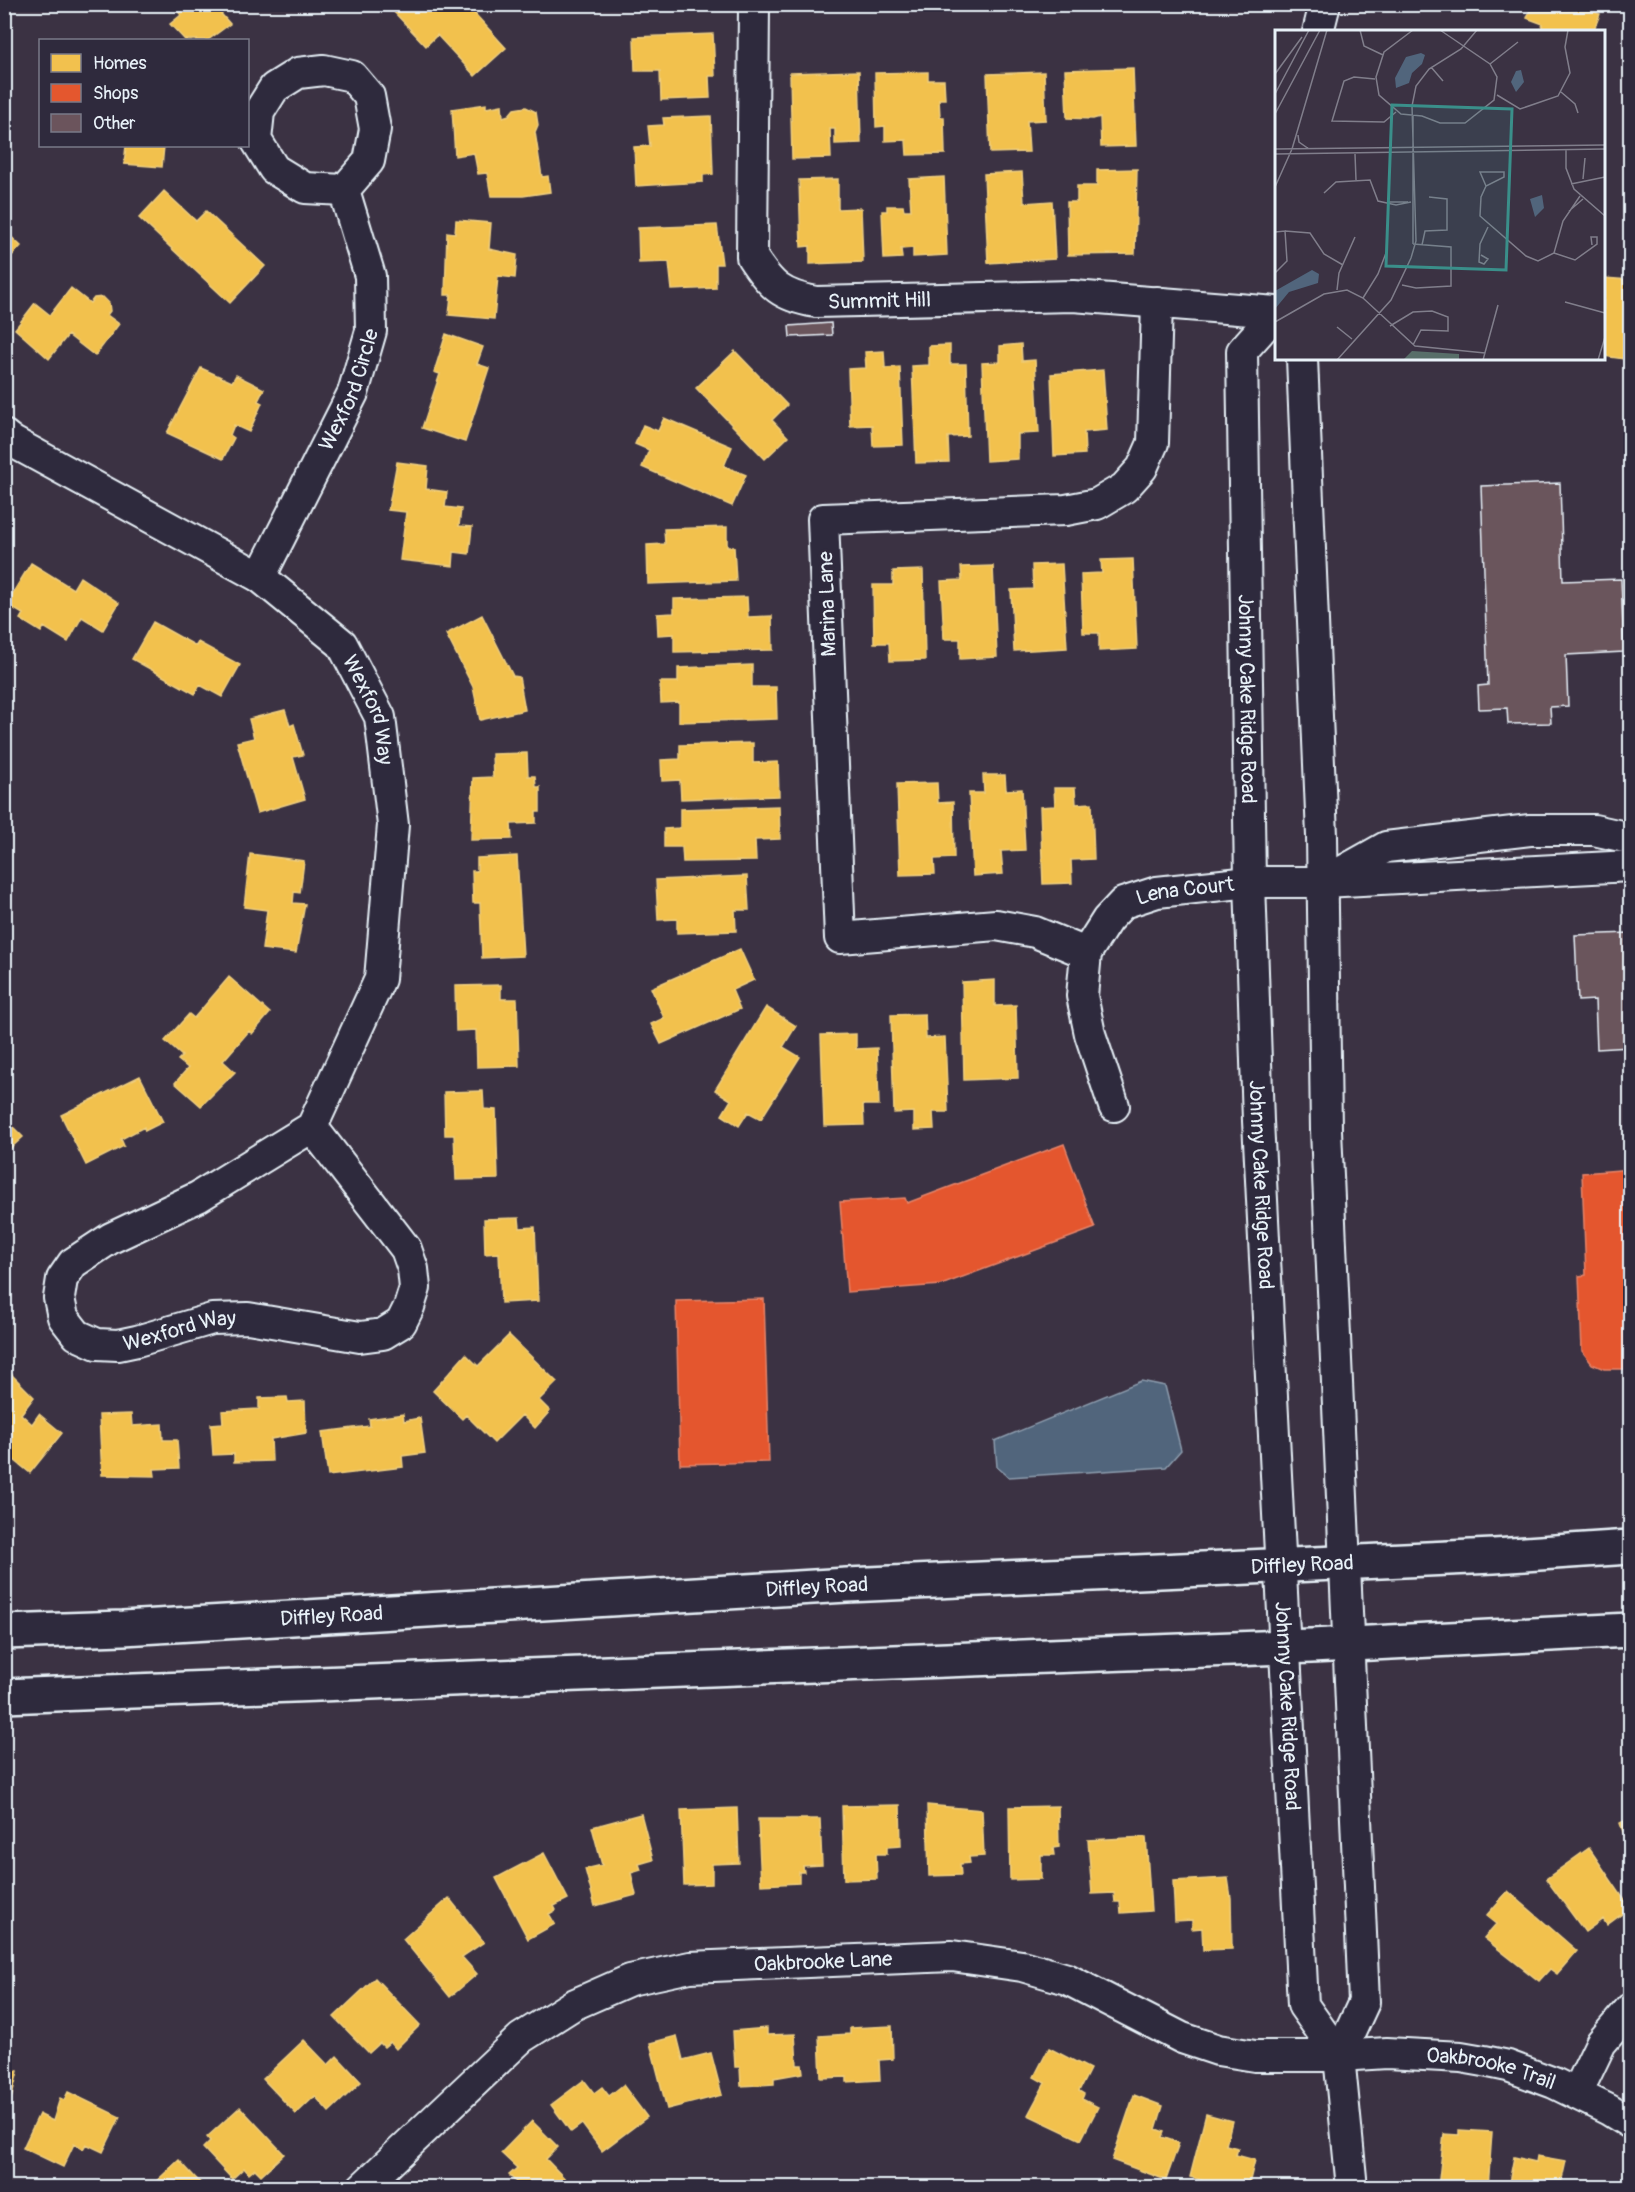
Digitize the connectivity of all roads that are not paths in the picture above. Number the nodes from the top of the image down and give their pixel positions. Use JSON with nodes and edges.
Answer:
{"nodes":[{"id":1,"x":754,"y":4,"type":"edge"},
{"id":2,"x":1325,"y":4,"type":"edge"},
{"id":3,"x":1318,"y":30,"type":"edge"},
{"id":4,"x":344,"y":190,"type":"junction"},
{"id":5,"x":1157,"y":302,"type":"junction"},
{"id":6,"x":1275,"y":312,"type":"edge"},
{"id":7,"x":1275,"y":313,"type":"edge"},
{"id":8,"x":1302,"y":360,"type":"edge"},
{"id":9,"x":4,"y":435,"type":"edge"},
{"id":10,"x":260,"y":577,"type":"junction"},
{"id":11,"x":1630,"y":838,"type":"edge"},
{"id":12,"x":1630,"y":866,"type":"edge"},
{"id":13,"x":1250,"y":882,"type":"junction"},
{"id":14,"x":1324,"y":882,"type":"junction"},
{"id":15,"x":1086,"y":952,"type":"junction"},
{"id":16,"x":1114,"y":1106,"type":"dead end"},
{"id":17,"x":312,"y":1127,"type":"junction"},
{"id":18,"x":1630,"y":1547,"type":"edge"},
{"id":19,"x":1344,"y":1563,"type":"junction"},
{"id":20,"x":1280,"y":1566,"type":"junction"},
{"id":21,"x":1630,"y":1629,"type":"edge"},
{"id":22,"x":4,"y":1632,"type":"edge"},
{"id":23,"x":1348,"y":1644,"type":"junction"},
{"id":24,"x":1284,"y":1647,"type":"junction"},
{"id":25,"x":4,"y":1696,"type":"edge"},
{"id":26,"x":1630,"y":2009,"type":"edge"},
{"id":27,"x":1339,"y":2056,"type":"junction"},
{"id":28,"x":1577,"y":2093,"type":"junction"},
{"id":29,"x":1630,"y":2123,"type":"edge"},
{"id":30,"x":363,"y":2187,"type":"edge"},
{"id":31,"x":1352,"y":2187,"type":"edge"}],
"edges":[{"from":1,"to":5,"type":"street","name":"Summit Hill"},
{"from":2,"to":3,"type":"street"},
{"from":4,"to":4,"type":"street"},
{"from":4,"to":10,"type":"street","name":"Wexford Circle"},
{"from":5,"to":6,"type":"street","name":"Summit Hill"},
{"from":5,"to":15,"type":"street","name":"Marina Lane"},
{"from":7,"to":13,"type":"street","name":"Johnny Cake Ridge Road"},
{"from":8,"to":14,"type":"street"},
{"from":9,"to":10,"type":"street","name":"Wexford Way"},
{"from":10,"to":17,"type":"street","name":"Wexford Way"},
{"from":11,"to":14,"type":"street"},
{"from":12,"to":14,"type":"street","name":"Lena Court"},
{"from":13,"to":14,"type":"street","name":"Lena Court"},
{"from":13,"to":15,"type":"street","name":"Lena Court"},
{"from":13,"to":20,"type":"street","name":"Johnny Cake Ridge Road"},
{"from":14,"to":19,"type":"street"},
{"from":15,"to":16,"type":"street","name":"Lena Court"},
{"from":17,"to":17,"type":"street","name":"Wexford Way"},
{"from":18,"to":19,"type":"main road","name":"Diffley Road"},
{"from":19,"to":20,"type":"main road","name":"Diffley Road"},
{"from":19,"to":23,"type":"street"},
{"from":20,"to":22,"type":"main road","name":"Diffley Road"},
{"from":20,"to":24,"type":"street","name":"Johnny Cake Ridge Road"},
{"from":21,"to":23,"type":"main road"},
{"from":23,"to":24,"type":"main road"},
{"from":23,"to":27,"type":"street"},
{"from":24,"to":25,"type":"main road"},
{"from":24,"to":27,"type":"street","name":"Johnny Cake Ridge Road"},
{"from":26,"to":28,"type":"street"},
{"from":27,"to":28,"type":"street","name":"Oakbrooke Trail"},
{"from":27,"to":30,"type":"street","name":"Oakbrooke Lane"},
{"from":27,"to":31,"type":"street","name":"Johnny Cake Ridge Road"},
{"from":28,"to":29,"type":"street","name":"Oakbrooke Trail"}]}
